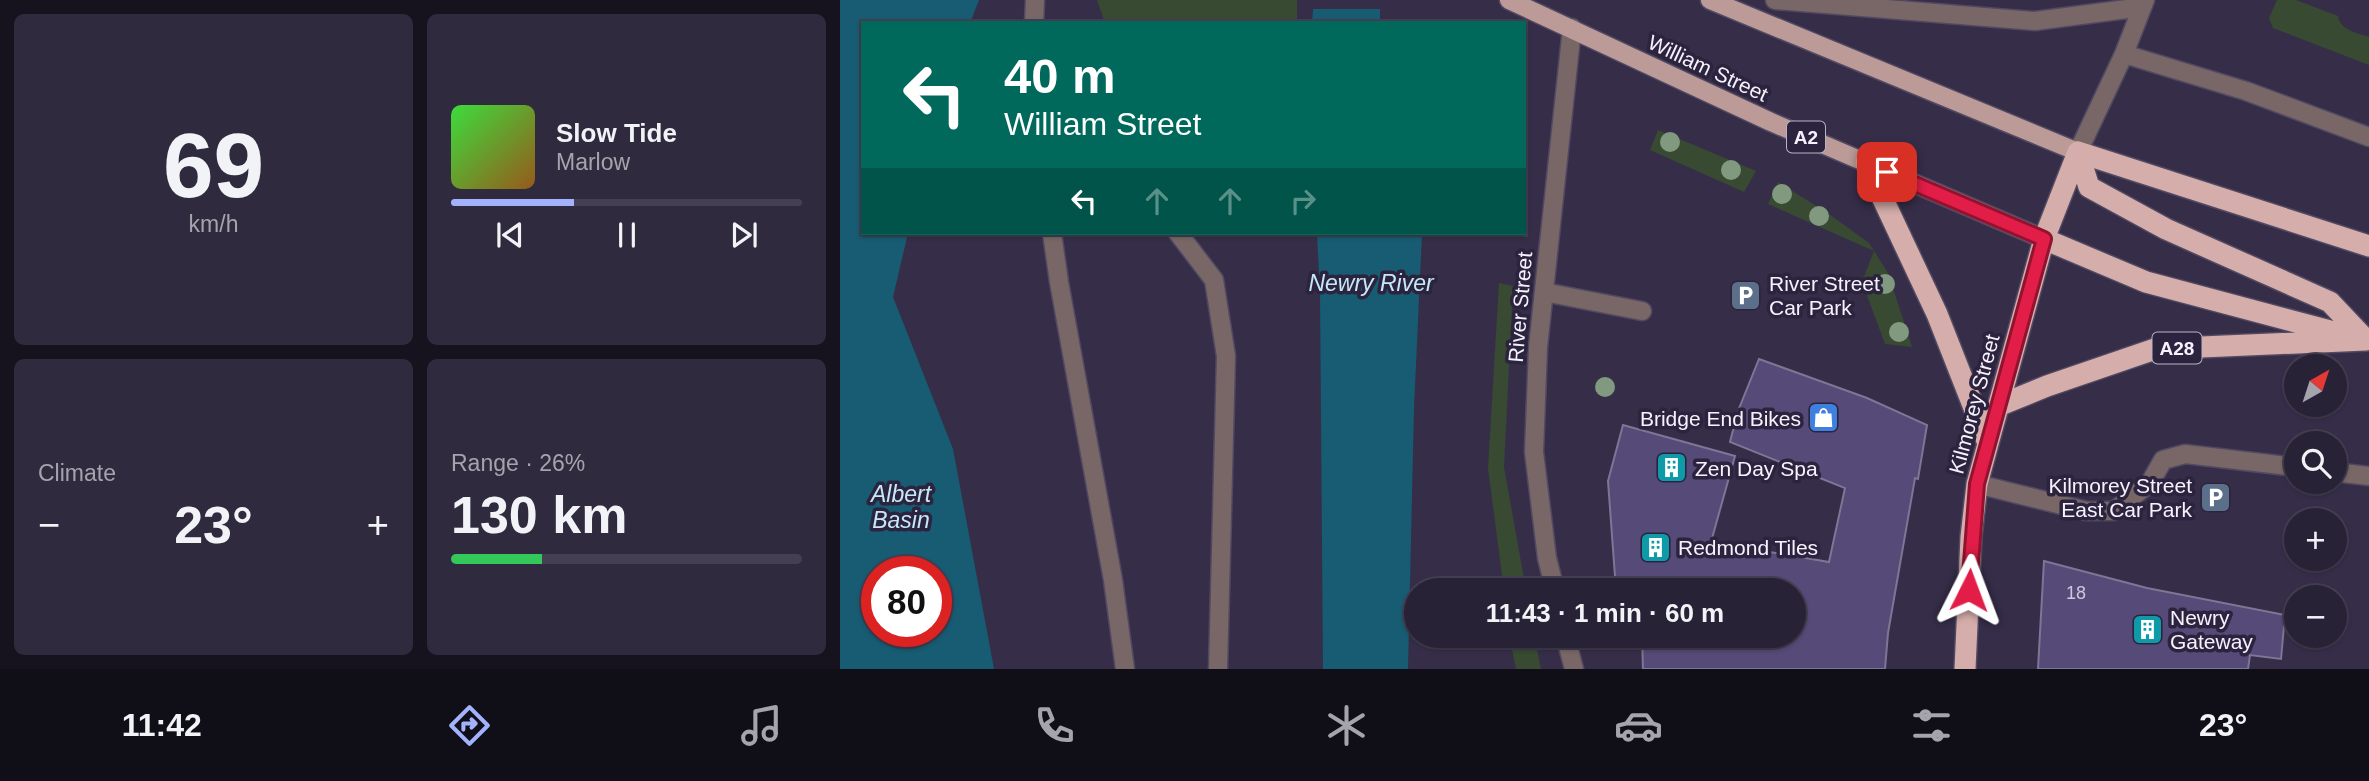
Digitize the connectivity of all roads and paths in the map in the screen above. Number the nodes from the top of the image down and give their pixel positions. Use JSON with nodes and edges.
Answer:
{"nodes":[{"id":1,"x":1034,"y":0,"type":"edge"},
{"id":2,"x":1509,"y":0,"type":"edge"},
{"id":3,"x":1710,"y":0,"type":"edge"},
{"id":4,"x":1775,"y":0,"type":"edge"},
{"id":5,"x":2143,"y":4,"type":"edge"},
{"id":6,"x":1034,"y":21,"type":"edge"},
{"id":7,"x":1572,"y":28,"type":"junction"},
{"id":8,"x":2124,"y":54,"type":"junction"},
{"id":9,"x":2369,"y":137,"type":"edge"},
{"id":10,"x":2078,"y":152,"type":"junction"},
{"id":11,"x":1866,"y":163,"type":"junction"},
{"id":12,"x":1052,"y":235,"type":"edge"},
{"id":13,"x":1180,"y":235,"type":"edge"},
{"id":14,"x":2044,"y":239,"type":"junction"},
{"id":15,"x":2369,"y":246,"type":"edge"},
{"id":16,"x":1544,"y":292,"type":"junction"},
{"id":17,"x":1642,"y":312,"type":"dead end"},
{"id":18,"x":2367,"y":340,"type":"edge"},
{"id":19,"x":1998,"y":407,"type":"junction"},
{"id":20,"x":1987,"y":441,"type":"junction"},
{"id":21,"x":2284,"y":466,"type":"edge"},
{"id":22,"x":2347,"y":473,"type":"edge"},
{"id":23,"x":2369,"y":476,"type":"edge"},
{"id":24,"x":1977,"y":484,"type":"junction"},
{"id":25,"x":1552,"y":578,"type":"edge"},
{"id":26,"x":1568,"y":648,"type":"edge"},
{"id":27,"x":1125,"y":669,"type":"edge"},
{"id":28,"x":1218,"y":669,"type":"edge"},
{"id":29,"x":1574,"y":669,"type":"edge"},
{"id":30,"x":1965,"y":669,"type":"edge"}],
"edges":[{"from":1,"to":6,"type":"street"},
{"from":2,"to":7,"type":"main road","name":"William Street","number":"A2"},
{"from":3,"to":10,"type":"main road"},
{"from":4,"to":5,"type":"street"},
{"from":5,"to":8,"type":"street"},
{"from":7,"to":11,"type":"main road","name":"William Street","number":"A2"},
{"from":7,"to":16,"type":"street","name":"River Street"},
{"from":8,"to":9,"type":"street"},
{"from":8,"to":10,"type":"street"},
{"from":10,"to":14,"type":"highway","name":"Kilmorey Street"},
{"from":10,"to":15,"type":"highway"},
{"from":10,"to":18,"type":"highway"},
{"from":11,"to":14,"type":"main road","name":"William Street","number":"A2"},
{"from":11,"to":20,"type":"highway"},
{"from":12,"to":27,"type":"street"},
{"from":13,"to":28,"type":"street"},
{"from":14,"to":18,"type":"highway"},
{"from":14,"to":19,"type":"highway","name":"Kilmorey Street"},
{"from":16,"to":17,"type":"street"},
{"from":16,"to":25,"type":"street","name":"River Street"},
{"from":18,"to":19,"type":"highway","number":"A28"},
{"from":19,"to":20,"type":"highway","name":"Kilmorey Street"},
{"from":20,"to":24,"type":"highway","name":"Kilmorey Street"},
{"from":21,"to":24,"type":"street"},
{"from":22,"to":23,"type":"street"},
{"from":24,"to":30,"type":"highway","name":"Kilmorey Street"},
{"from":26,"to":29,"type":"street"}]}
